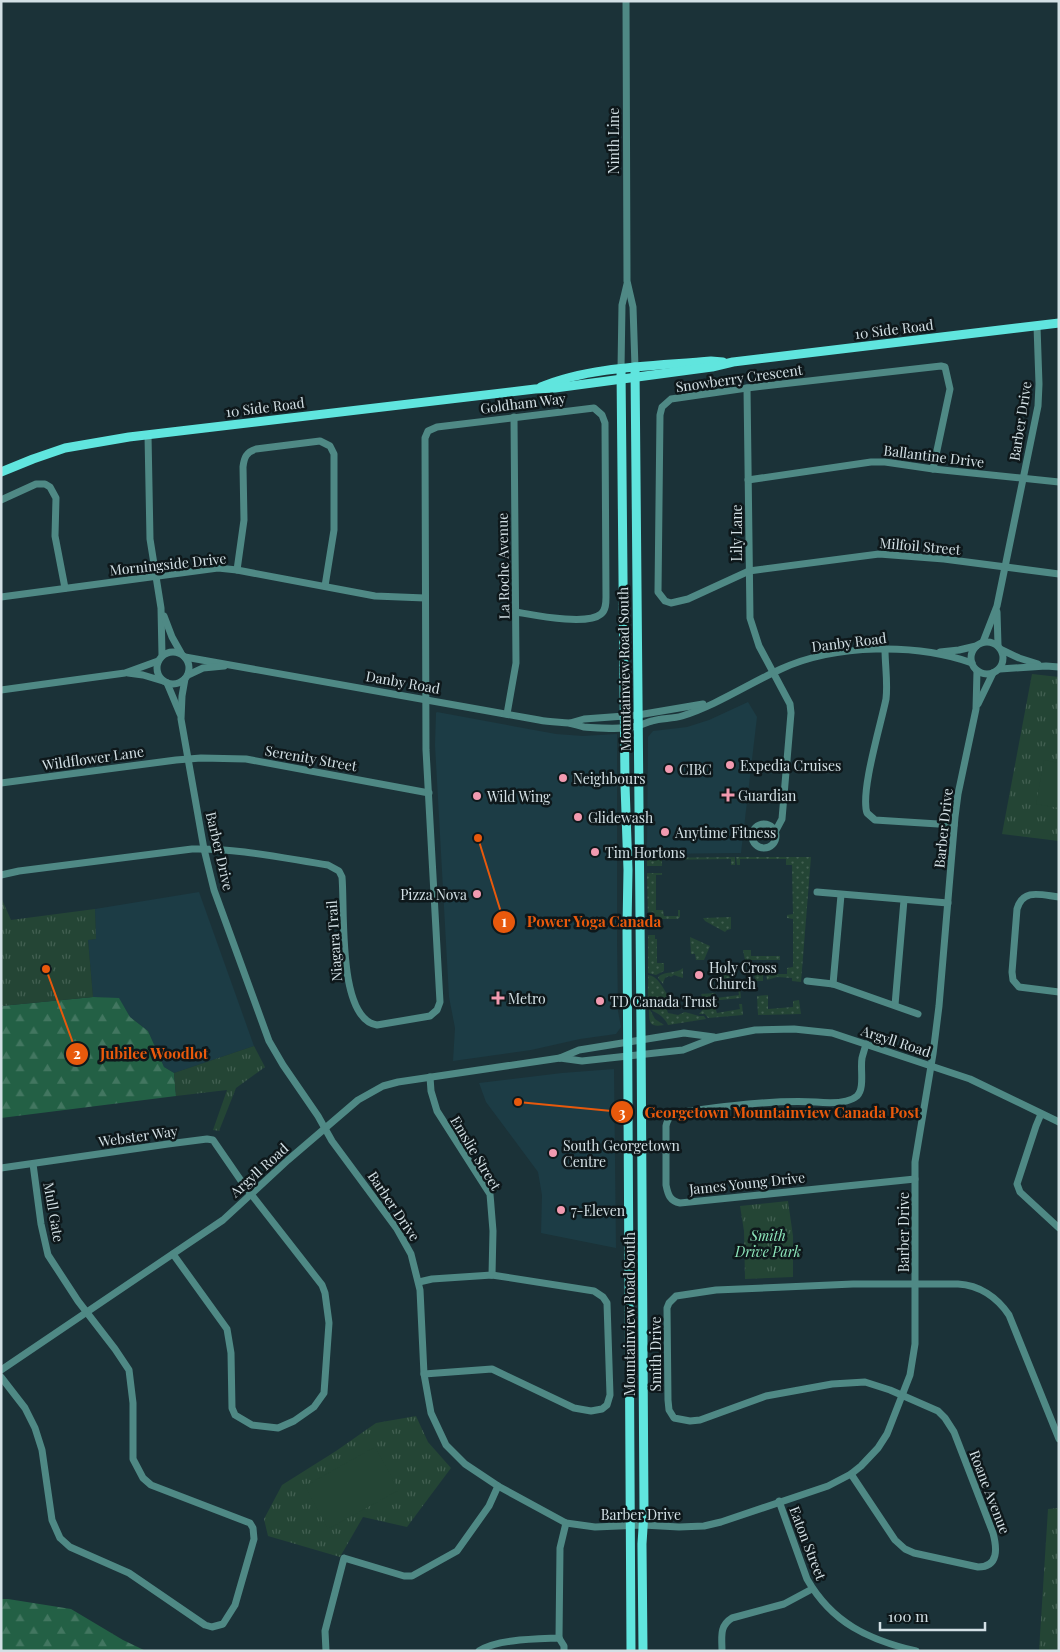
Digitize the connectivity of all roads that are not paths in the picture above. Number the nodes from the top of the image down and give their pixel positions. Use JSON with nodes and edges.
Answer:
{"nodes":[{"id":1,"x":626,"y":1,"type":"edge"},
{"id":2,"x":627,"y":281,"type":"junction"},
{"id":3,"x":1059,"y":323,"type":"edge"},
{"id":4,"x":1037,"y":326,"type":"junction"},
{"id":5,"x":733,"y":362,"type":"junction"},
{"id":6,"x":635,"y":368,"type":"junction"},
{"id":7,"x":621,"y":369,"type":"junction"},
{"id":8,"x":635,"y":377,"type":"junction"},
{"id":9,"x":621,"y":379,"type":"junction"},
{"id":10,"x":747,"y":388,"type":"junction"},
{"id":11,"x":535,"y":389,"type":"junction"},
{"id":12,"x":514,"y":417,"type":"junction"},
{"id":13,"x":148,"y":435,"type":"junction"},
{"id":14,"x":933,"y":469,"type":"junction"},
{"id":15,"x":1,"y":472,"type":"edge"},
{"id":16,"x":1023,"y":479,"type":"junction"},
{"id":17,"x":748,"y":480,"type":"junction"},
{"id":18,"x":1059,"y":482,"type":"edge"},
{"id":19,"x":1,"y":500,"type":"edge"},
{"id":20,"x":1005,"y":568,"type":"junction"},
{"id":21,"x":237,"y":570,"type":"junction"},
{"id":22,"x":749,"y":571,"type":"junction"},
{"id":23,"x":1059,"y":574,"type":"edge"},
{"id":24,"x":156,"y":577,"type":"junction"},
{"id":25,"x":325,"y":586,"type":"junction"},
{"id":26,"x":65,"y":588,"type":"junction"},
{"id":27,"x":1,"y":596,"type":"edge"},
{"id":28,"x":425,"y":598,"type":"junction"},
{"id":29,"x":997,"y":606,"type":"junction"},
{"id":30,"x":162,"y":608,"type":"junction"},
{"id":31,"x":516,"y":612,"type":"junction"},
{"id":32,"x":983,"y":642,"type":"junction"},
{"id":33,"x":976,"y":646,"type":"junction"},
{"id":34,"x":1000,"y":648,"type":"junction"},
{"id":35,"x":885,"y":649,"type":"junction"},
{"id":36,"x":930,"y":652,"type":"junction"},
{"id":37,"x":183,"y":655,"type":"junction"},
{"id":38,"x":160,"y":658,"type":"junction"},
{"id":39,"x":972,"y":663,"type":"junction"},
{"id":40,"x":232,"y":665,"type":"junction"},
{"id":41,"x":1046,"y":666,"type":"junction"},
{"id":42,"x":1059,"y":667,"type":"edge"},
{"id":43,"x":1000,"y":669,"type":"junction"},
{"id":44,"x":977,"y":671,"type":"junction"},
{"id":45,"x":125,"y":673,"type":"junction"},
{"id":46,"x":773,"y":673,"type":"junction"},
{"id":47,"x":993,"y":673,"type":"junction"},
{"id":48,"x":186,"y":677,"type":"junction"},
{"id":49,"x":165,"y":682,"type":"junction"},
{"id":50,"x":1,"y":690,"type":"edge"},
{"id":51,"x":426,"y":699,"type":"junction"},
{"id":52,"x":721,"y":700,"type":"junction"},
{"id":53,"x":976,"y":709,"type":"junction"},
{"id":54,"x":507,"y":714,"type":"junction"},
{"id":55,"x":638,"y":715,"type":"junction"},
{"id":56,"x":624,"y":716,"type":"junction"},
{"id":57,"x":182,"y":719,"type":"junction"},
{"id":58,"x":570,"y":723,"type":"junction"},
{"id":59,"x":638,"y":726,"type":"junction"},
{"id":60,"x":624,"y":727,"type":"junction"},
{"id":61,"x":189,"y":759,"type":"junction"},
{"id":62,"x":1,"y":783,"type":"edge"},
{"id":63,"x":429,"y":793,"type":"junction"},
{"id":64,"x":954,"y":825,"type":"junction"},
{"id":65,"x":775,"y":832,"type":"dead end"},
{"id":66,"x":204,"y":849,"type":"junction"},
{"id":67,"x":1,"y":875,"type":"edge"},
{"id":68,"x":817,"y":892,"type":"dead end"},
{"id":69,"x":841,"y":895,"type":"junction"},
{"id":70,"x":1059,"y":897,"type":"edge"},
{"id":71,"x":904,"y":900,"type":"junction"},
{"id":72,"x":948,"y":903,"type":"junction"},
{"id":73,"x":807,"y":981,"type":"dead end"},
{"id":74,"x":833,"y":984,"type":"junction"},
{"id":75,"x":1059,"y":992,"type":"edge"},
{"id":76,"x":896,"y":1005,"type":"junction"},
{"id":77,"x":918,"y":1014,"type":"dead end"},
{"id":78,"x":714,"y":1038,"type":"junction"},
{"id":79,"x":641,"y":1041,"type":"junction"},
{"id":80,"x":628,"y":1043,"type":"junction"},
{"id":81,"x":866,"y":1044,"type":"junction"},
{"id":82,"x":641,"y":1054,"type":"junction"},
{"id":83,"x":628,"y":1056,"type":"junction"},
{"id":84,"x":560,"y":1058,"type":"junction"},
{"id":85,"x":932,"y":1066,"type":"junction"},
{"id":86,"x":430,"y":1077,"type":"junction"},
{"id":87,"x":1042,"y":1114,"type":"junction"},
{"id":88,"x":1059,"y":1122,"type":"edge"},
{"id":89,"x":325,"y":1128,"type":"junction"},
{"id":90,"x":33,"y":1164,"type":"junction"},
{"id":91,"x":1,"y":1168,"type":"edge"},
{"id":92,"x":915,"y":1179,"type":"junction"},
{"id":93,"x":250,"y":1194,"type":"junction"},
{"id":94,"x":1059,"y":1228,"type":"edge"},
{"id":95,"x":173,"y":1254,"type":"junction"},
{"id":96,"x":492,"y":1275,"type":"junction"},
{"id":97,"x":419,"y":1282,"type":"junction"},
{"id":98,"x":916,"y":1284,"type":"junction"},
{"id":99,"x":86,"y":1313,"type":"junction"},
{"id":100,"x":1,"y":1370,"type":"edge"},
{"id":101,"x":424,"y":1374,"type":"junction"},
{"id":102,"x":1,"y":1377,"type":"edge"},
{"id":103,"x":903,"y":1395,"type":"junction"},
{"id":104,"x":1059,"y":1439,"type":"edge"},
{"id":105,"x":851,"y":1474,"type":"junction"},
{"id":106,"x":498,"y":1486,"type":"junction"},
{"id":107,"x":779,"y":1501,"type":"junction"},
{"id":108,"x":566,"y":1522,"type":"junction"},
{"id":109,"x":643,"y":1525,"type":"junction"},
{"id":110,"x":631,"y":1526,"type":"junction"},
{"id":111,"x":812,"y":1589,"type":"junction"},
{"id":112,"x":559,"y":1638,"type":"junction"},
{"id":113,"x":326,"y":1651,"type":"edge"},
{"id":114,"x":479,"y":1651,"type":"edge"},
{"id":115,"x":564,"y":1651,"type":"edge"},
{"id":116,"x":631,"y":1651,"type":"edge"},
{"id":117,"x":643,"y":1651,"type":"edge"},
{"id":118,"x":722,"y":1651,"type":"edge"},
{"id":119,"x":916,"y":1651,"type":"edge"}],
"edges":[{"from":1,"to":2,"type":"street","name":"Ninth Line"},
{"from":2,"to":6,"type":"street","name":"Ninth Line"},
{"from":2,"to":7,"type":"street","name":"Ninth Line"},
{"from":3,"to":4,"type":"main road","name":"10 Side Road"},
{"from":4,"to":5,"type":"main road","name":"10 Side Road"},
{"from":4,"to":16,"type":"street","name":"Barber Drive"},
{"from":5,"to":6,"type":"main road","name":"10 Side Road"},
{"from":5,"to":8,"type":"main road","name":"10 Side Road"},
{"from":6,"to":7,"type":"main road","name":"10 Side Road"},
{"from":6,"to":8,"type":"main road","name":"Ninth Line"},
{"from":7,"to":9,"type":"main road","name":"Ninth Line"},
{"from":7,"to":11,"type":"main road","name":"10 Side Road"},
{"from":8,"to":9,"type":"main road","name":"10 Side Road"},
{"from":8,"to":55,"type":"main road","name":"Mountainview Road South"},
{"from":9,"to":11,"type":"main road","name":"10 Side Road"},
{"from":9,"to":56,"type":"main road","name":"Mountainview Road South"},
{"from":10,"to":14,"type":"street","name":"Snowberry Crescent"},
{"from":10,"to":17,"type":"street","name":"Lily Lane"},
{"from":10,"to":22,"type":"street","name":"Snowberry Crescent"},
{"from":11,"to":13,"type":"main road","name":"10 Side Road"},
{"from":12,"to":28,"type":"street","name":"Goldham Way"},
{"from":12,"to":31,"type":"street","name":"La Roche Avenue"},
{"from":12,"to":31,"type":"street","name":"Goldham Way"},
{"from":13,"to":15,"type":"main road","name":"10 Side Road"},
{"from":13,"to":24,"type":"street"},
{"from":14,"to":16,"type":"street","name":"Ballantine Drive"},
{"from":14,"to":17,"type":"street","name":"Ballantine Drive"},
{"from":16,"to":18,"type":"street","name":"Ballantine Drive"},
{"from":16,"to":20,"type":"street","name":"Barber Drive"},
{"from":17,"to":22,"type":"street","name":"Lily Lane"},
{"from":19,"to":26,"type":"street"},
{"from":20,"to":22,"type":"street","name":"Milfoil Street"},
{"from":20,"to":23,"type":"street","name":"Milfoil Street"},
{"from":20,"to":29,"type":"street","name":"Barber Drive"},
{"from":21,"to":24,"type":"street","name":"Morningside Drive"},
{"from":21,"to":25,"type":"street","name":"Morningside Drive"},
{"from":21,"to":25,"type":"street"},
{"from":22,"to":46,"type":"street","name":"Lily Lane"},
{"from":24,"to":26,"type":"street","name":"Morningside Drive"},
{"from":24,"to":30,"type":"street"},
{"from":25,"to":28,"type":"street","name":"Morningside Drive"},
{"from":26,"to":27,"type":"street","name":"Morningside Drive"},
{"from":28,"to":51,"type":"street","name":"Goldham Way"},
{"from":29,"to":32,"type":"street","name":"Barber Drive"},
{"from":29,"to":34,"type":"street","name":"Barber Drive"},
{"from":30,"to":37,"type":"street"},
{"from":30,"to":38,"type":"street"},
{"from":31,"to":54,"type":"street","name":"La Roche Avenue"},
{"from":32,"to":33,"type":"street"},
{"from":32,"to":34,"type":"street"},
{"from":33,"to":36,"type":"street","name":"Danby Road"},
{"from":33,"to":39,"type":"street"},
{"from":34,"to":41,"type":"street"},
{"from":34,"to":43,"type":"street"},
{"from":35,"to":36,"type":"street","name":"Danby Road"},
{"from":35,"to":46,"type":"street","name":"Danby Road"},
{"from":35,"to":64,"type":"street"},
{"from":36,"to":39,"type":"street","name":"Danby Road"},
{"from":37,"to":38,"type":"street"},
{"from":37,"to":40,"type":"street","name":"Danby Road"},
{"from":37,"to":48,"type":"street"},
{"from":38,"to":45,"type":"street"},
{"from":38,"to":49,"type":"street"},
{"from":39,"to":44,"type":"street"},
{"from":40,"to":48,"type":"street","name":"Danby Road"},
{"from":40,"to":51,"type":"street","name":"Danby Road"},
{"from":41,"to":42,"type":"street"},
{"from":41,"to":43,"type":"street"},
{"from":43,"to":47,"type":"street"},
{"from":44,"to":47,"type":"street"},
{"from":44,"to":53,"type":"street","name":"Barber Drive"},
{"from":45,"to":49,"type":"street"},
{"from":45,"to":50,"type":"street"},
{"from":46,"to":52,"type":"street","name":"Danby Road"},
{"from":46,"to":65,"type":"street","name":"Lily Lane"},
{"from":47,"to":53,"type":"street","name":"Barber Drive"},
{"from":48,"to":49,"type":"street"},
{"from":48,"to":57,"type":"street","name":"Barber Drive"},
{"from":49,"to":57,"type":"street","name":"Barber Drive"},
{"from":51,"to":54,"type":"street","name":"Danby Road"},
{"from":51,"to":63,"type":"street","name":"Niagara Trail"},
{"from":52,"to":55,"type":"street","name":"Danby Road"},
{"from":52,"to":59,"type":"street","name":"Danby Road"},
{"from":53,"to":64,"type":"street","name":"Barber Drive"},
{"from":54,"to":58,"type":"street","name":"Danby Road"},
{"from":55,"to":56,"type":"street","name":"Danby Road"},
{"from":55,"to":59,"type":"main road","name":"Mountainview Road South"},
{"from":56,"to":58,"type":"street","name":"Danby Road"},
{"from":56,"to":60,"type":"main road","name":"Mountainview Road South"},
{"from":57,"to":61,"type":"street","name":"Barber Drive"},
{"from":58,"to":60,"type":"street","name":"Danby Road"},
{"from":59,"to":60,"type":"street","name":"Danby Road"},
{"from":59,"to":79,"type":"main road","name":"Mountainview Road South"},
{"from":60,"to":80,"type":"main road","name":"Mountainview Road South"},
{"from":61,"to":62,"type":"street","name":"Wildflower Lane"},
{"from":61,"to":63,"type":"street","name":"Serenity Street"},
{"from":61,"to":66,"type":"street","name":"Barber Drive"},
{"from":63,"to":66,"type":"street","name":"Niagara Trail"},
{"from":64,"to":72,"type":"street","name":"Barber Drive"},
{"from":66,"to":67,"type":"street","name":"Niagara Trail"},
{"from":66,"to":89,"type":"street","name":"Barber Drive"},
{"from":68,"to":69,"type":"street"},
{"from":69,"to":71,"type":"street"},
{"from":69,"to":74,"type":"street"},
{"from":70,"to":75,"type":"street"},
{"from":71,"to":72,"type":"street"},
{"from":71,"to":76,"type":"street"},
{"from":72,"to":85,"type":"street","name":"Barber Drive"},
{"from":73,"to":74,"type":"street"},
{"from":74,"to":76,"type":"street"},
{"from":76,"to":77,"type":"street"},
{"from":78,"to":79,"type":"street","name":"Argyll Road"},
{"from":78,"to":81,"type":"street","name":"Argyll Road"},
{"from":78,"to":82,"type":"street","name":"Argyll Road"},
{"from":79,"to":80,"type":"street","name":"Argyll Road"},
{"from":79,"to":82,"type":"main road","name":"Mountainview Road South"},
{"from":80,"to":83,"type":"main road","name":"Mountainview Road South"},
{"from":80,"to":84,"type":"street","name":"Argyll Road"},
{"from":81,"to":85,"type":"street","name":"Argyll Road"},
{"from":81,"to":92,"type":"street","name":"James Young Drive"},
{"from":82,"to":83,"type":"street","name":"Argyll Road"},
{"from":82,"to":109,"type":"main road","name":"Mountainview Road South"},
{"from":83,"to":84,"type":"street","name":"Argyll Road"},
{"from":83,"to":110,"type":"main road","name":"Mountainview Road South"},
{"from":84,"to":86,"type":"street","name":"Argyll Road"},
{"from":85,"to":87,"type":"street","name":"Argyll Road"},
{"from":85,"to":92,"type":"street","name":"Barber Drive"},
{"from":86,"to":89,"type":"street","name":"Argyll Road"},
{"from":86,"to":96,"type":"street","name":"Emslie Street"},
{"from":87,"to":88,"type":"street","name":"Argyll Road"},
{"from":87,"to":94,"type":"street"},
{"from":89,"to":93,"type":"street","name":"Argyll Road"},
{"from":89,"to":97,"type":"street","name":"Barber Drive"},
{"from":90,"to":91,"type":"street","name":"Webster Way"},
{"from":90,"to":93,"type":"street","name":"Webster Way"},
{"from":90,"to":99,"type":"street","name":"Mull Gate"},
{"from":92,"to":98,"type":"street","name":"Barber Drive"},
{"from":93,"to":95,"type":"street","name":"Argyll Road"},
{"from":93,"to":95,"type":"street","name":"Webster Way"},
{"from":95,"to":99,"type":"street","name":"Argyll Road"},
{"from":96,"to":97,"type":"street"},
{"from":96,"to":101,"type":"street"},
{"from":97,"to":101,"type":"street","name":"Barber Drive"},
{"from":98,"to":103,"type":"street","name":"Barber Drive"},
{"from":98,"to":103,"type":"street","name":"Smith Drive"},
{"from":98,"to":104,"type":"street"},
{"from":99,"to":100,"type":"street","name":"Argyll Road"},
{"from":99,"to":102,"type":"street","name":"Mull Gate"},
{"from":101,"to":106,"type":"street","name":"Barber Drive"},
{"from":103,"to":105,"type":"street","name":"Barber Drive"},
{"from":103,"to":105,"type":"street","name":"Roane Avenue"},
{"from":105,"to":107,"type":"street","name":"Barber Drive"},
{"from":106,"to":108,"type":"street","name":"Barber Drive"},
{"from":106,"to":113,"type":"street"},
{"from":107,"to":109,"type":"street","name":"Barber Drive"},
{"from":107,"to":111,"type":"street","name":"Eaton Street"},
{"from":108,"to":110,"type":"street","name":"Barber Drive"},
{"from":108,"to":112,"type":"street"},
{"from":109,"to":110,"type":"street","name":"Barber Drive"},
{"from":109,"to":117,"type":"main road","name":"Mountainview Road South"},
{"from":110,"to":116,"type":"main road","name":"Mountainview Road South"},
{"from":111,"to":118,"type":"street"},
{"from":111,"to":119,"type":"street","name":"Eaton Street"},
{"from":112,"to":114,"type":"street"},
{"from":112,"to":115,"type":"street"}]}
